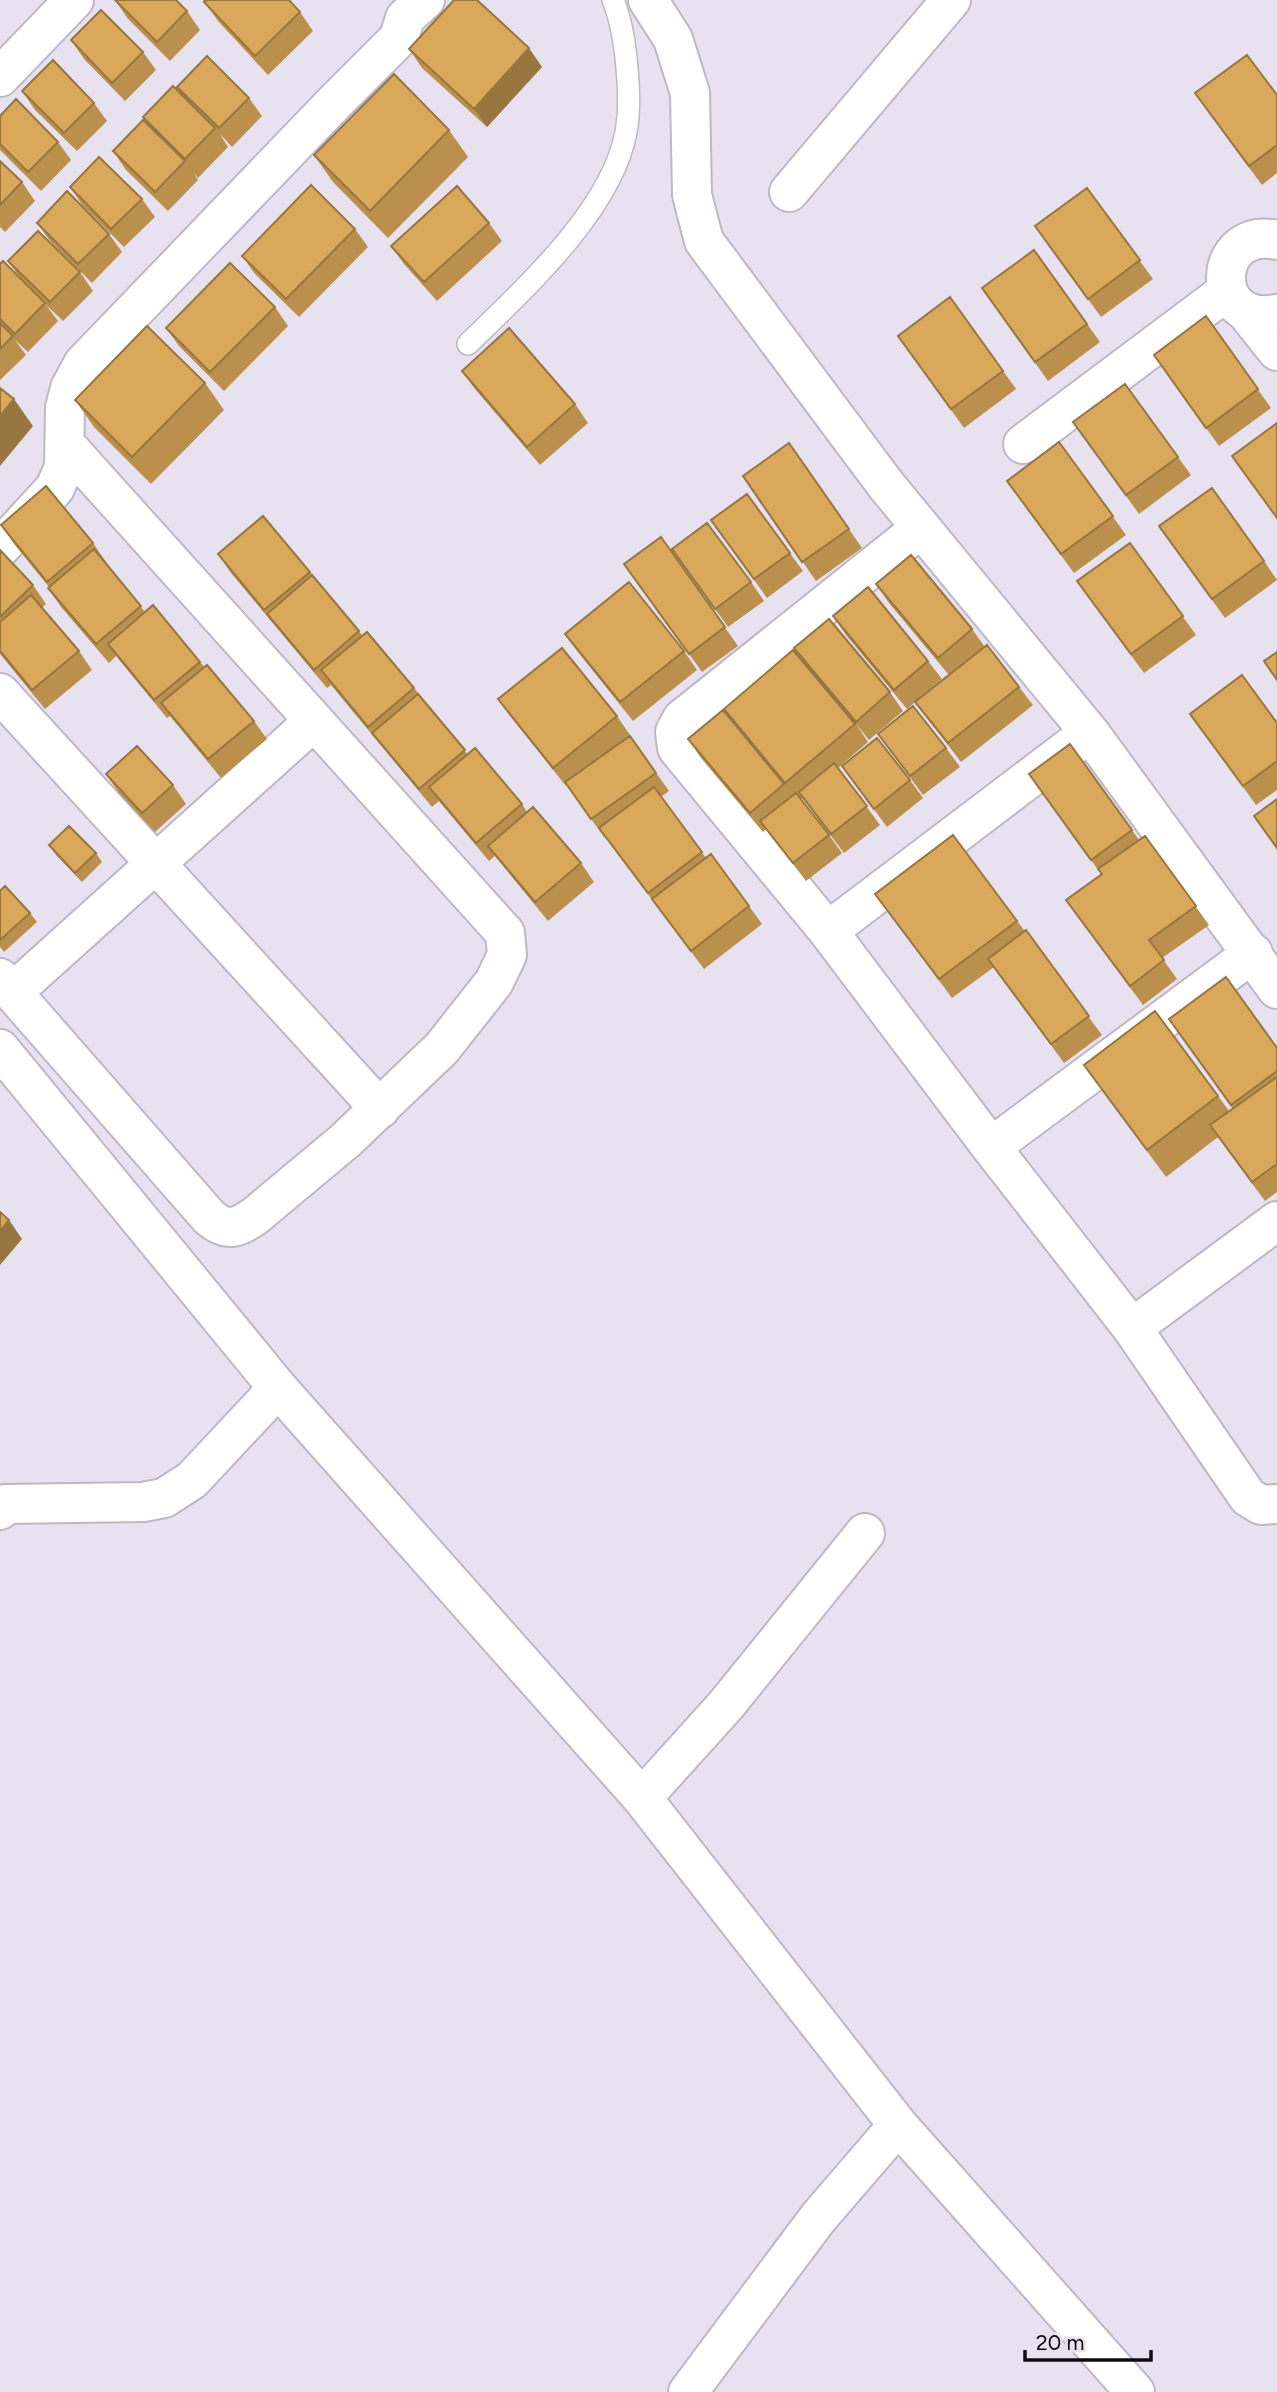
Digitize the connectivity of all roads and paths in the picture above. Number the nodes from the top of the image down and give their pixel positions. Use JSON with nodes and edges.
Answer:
{"nodes":[{"id":1,"x":74,"y":0,"type":"edge"},
{"id":2,"x":613,"y":0,"type":"edge"},
{"id":3,"x":648,"y":0,"type":"edge"},
{"id":4,"x":951,"y":0,"type":"edge"},
{"id":5,"x":403,"y":6,"type":"edge"},
{"id":6,"x":0,"y":77,"type":"edge"},
{"id":7,"x":789,"y":192,"type":"dead end"},
{"id":8,"x":1277,"y":240,"type":"edge"},
{"id":9,"x":1250,"y":305,"type":"edge"},
{"id":10,"x":468,"y":344,"type":"dead end"},
{"id":11,"x":1277,"y":351,"type":"edge"},
{"id":12,"x":65,"y":444,"type":"junction"},
{"id":13,"x":1023,"y":444,"type":"dead end"},
{"id":14,"x":921,"y":528,"type":"junction"},
{"id":15,"x":0,"y":548,"type":"edge"},
{"id":16,"x":0,"y":693,"type":"edge"},
{"id":17,"x":314,"y":721,"type":"junction"},
{"id":18,"x":1090,"y":733,"type":"junction"},
{"id":19,"x":155,"y":865,"type":"junction"},
{"id":20,"x":828,"y":932,"type":"junction"},
{"id":21,"x":1253,"y":953,"type":"junction"},
{"id":22,"x":6,"y":985,"type":"edge"},
{"id":23,"x":1277,"y":989,"type":"edge"},
{"id":24,"x":0,"y":1049,"type":"edge"},
{"id":25,"x":380,"y":1109,"type":"junction"},
{"id":26,"x":991,"y":1147,"type":"junction"},
{"id":27,"x":1277,"y":1222,"type":"edge"},
{"id":28,"x":1132,"y":1328,"type":"junction"},
{"id":29,"x":278,"y":1388,"type":"junction"},
{"id":30,"x":1277,"y":1504,"type":"edge"},
{"id":31,"x":0,"y":1510,"type":"edge"},
{"id":32,"x":864,"y":1532,"type":"dead end"},
{"id":33,"x":642,"y":1798,"type":"junction"},
{"id":34,"x":898,"y":2125,"type":"junction"},
{"id":35,"x":688,"y":2392,"type":"edge"},
{"id":36,"x":1135,"y":2392,"type":"edge"}],
"edges":[{"from":1,"to":6,"type":"street"},
{"from":2,"to":10,"type":"lane"},
{"from":3,"to":14,"type":"street"},
{"from":4,"to":7,"type":"street"},
{"from":5,"to":12,"type":"street"},
{"from":8,"to":9,"type":"street"},
{"from":9,"to":11,"type":"street"},
{"from":9,"to":13,"type":"street"},
{"from":12,"to":15,"type":"street"},
{"from":12,"to":17,"type":"street"},
{"from":14,"to":18,"type":"street"},
{"from":14,"to":20,"type":"street"},
{"from":16,"to":19,"type":"street"},
{"from":17,"to":19,"type":"street"},
{"from":17,"to":25,"type":"street"},
{"from":18,"to":20,"type":"street"},
{"from":18,"to":21,"type":"street"},
{"from":19,"to":22,"type":"street"},
{"from":19,"to":25,"type":"street"},
{"from":20,"to":26,"type":"street"},
{"from":21,"to":23,"type":"street"},
{"from":21,"to":26,"type":"street"},
{"from":22,"to":25,"type":"street"},
{"from":24,"to":29,"type":"street"},
{"from":26,"to":28,"type":"street"},
{"from":27,"to":28,"type":"street"},
{"from":28,"to":30,"type":"street"},
{"from":29,"to":31,"type":"street"},
{"from":29,"to":33,"type":"street"},
{"from":32,"to":33,"type":"street"},
{"from":33,"to":34,"type":"street"},
{"from":34,"to":35,"type":"street"},
{"from":34,"to":36,"type":"street"}]}
